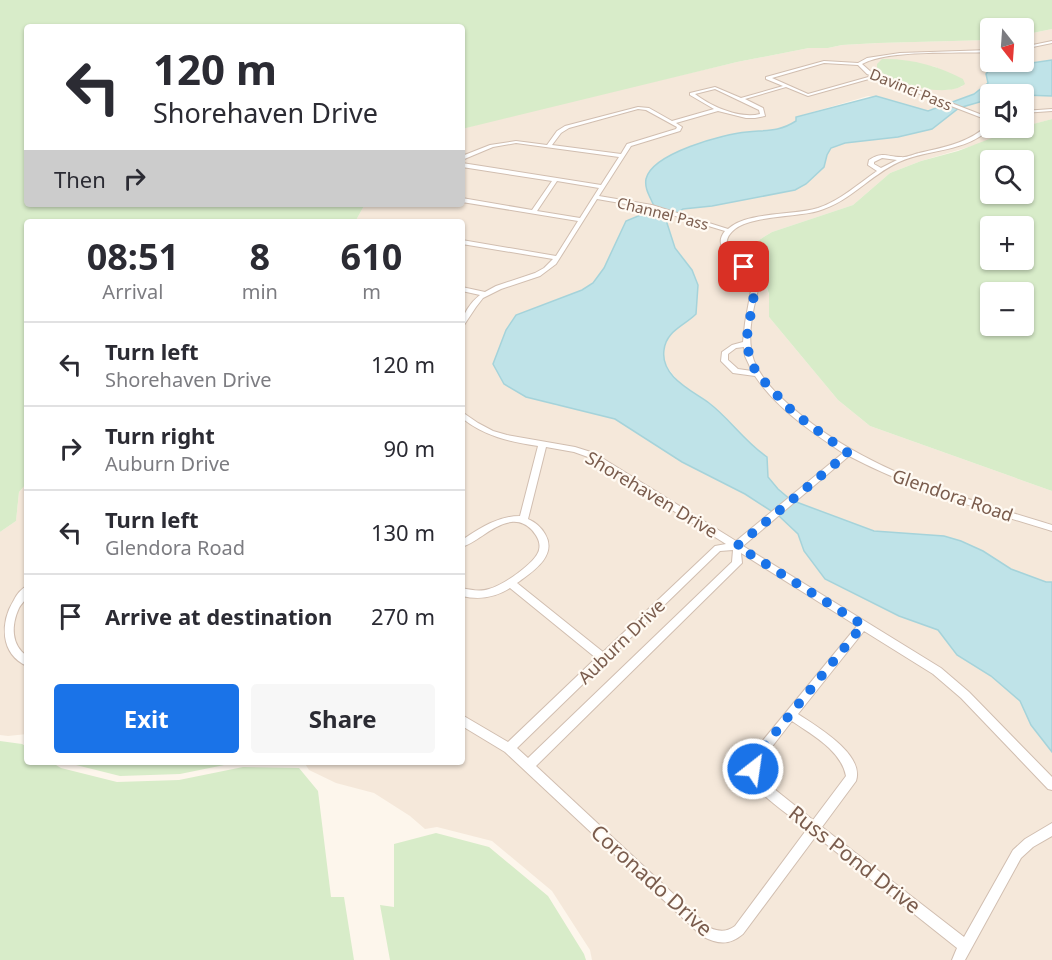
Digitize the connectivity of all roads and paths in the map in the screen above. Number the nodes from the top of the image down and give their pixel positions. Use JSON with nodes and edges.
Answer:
{"nodes":[{"id":1,"x":1052,"y":42,"type":"edge"},
{"id":2,"x":1034,"y":46,"type":"edge"},
{"id":3,"x":980,"y":51,"type":"edge"},
{"id":4,"x":858,"y":64,"type":"junction"},
{"id":5,"x":876,"y":76,"type":"junction"},
{"id":6,"x":785,"y":87,"type":"junction"},
{"id":7,"x":741,"y":99,"type":"junction"},
{"id":8,"x":720,"y":109,"type":"junction"},
{"id":9,"x":1052,"y":111,"type":"edge"},
{"id":10,"x":1034,"y":112,"type":"edge"},
{"id":11,"x":980,"y":116,"type":"edge"},
{"id":12,"x":673,"y":122,"type":"junction"},
{"id":13,"x":980,"y":133,"type":"edge"},
{"id":14,"x":549,"y":146,"type":"junction"},
{"id":15,"x":622,"y":156,"type":"junction"},
{"id":16,"x":465,"y":157,"type":"edge"},
{"id":17,"x":902,"y":160,"type":"junction"},
{"id":18,"x":465,"y":165,"type":"edge"},
{"id":19,"x":880,"y":170,"type":"junction"},
{"id":20,"x":555,"y":180,"type":"junction"},
{"id":21,"x":603,"y":188,"type":"junction"},
{"id":22,"x":596,"y":197,"type":"junction"},
{"id":23,"x":465,"y":201,"type":"edge"},
{"id":24,"x":533,"y":212,"type":"junction"},
{"id":25,"x":582,"y":220,"type":"junction"},
{"id":26,"x":730,"y":231,"type":"junction"},
{"id":27,"x":465,"y":242,"type":"edge"},
{"id":28,"x":558,"y":258,"type":"junction"},
{"id":29,"x":465,"y":290,"type":"edge"},
{"id":30,"x":486,"y":294,"type":"junction"},
{"id":31,"x":465,"y":320,"type":"edge"},
{"id":32,"x":747,"y":344,"type":"junction"},
{"id":33,"x":757,"y":374,"type":"junction"},
{"id":34,"x":465,"y":417,"type":"edge"},
{"id":35,"x":543,"y":443,"type":"junction"},
{"id":36,"x":848,"y":453,"type":"junction"},
{"id":37,"x":523,"y":520,"type":"junction"},
{"id":38,"x":1052,"y":528,"type":"edge"},
{"id":39,"x":465,"y":542,"type":"edge"},
{"id":40,"x":737,"y":546,"type":"junction"},
{"id":41,"x":511,"y":584,"type":"junction"},
{"id":42,"x":465,"y":592,"type":"edge"},
{"id":43,"x":24,"y":594,"type":"edge"},
{"id":44,"x":863,"y":625,"type":"junction"},
{"id":45,"x":603,"y":658,"type":"junction"},
{"id":46,"x":24,"y":660,"type":"edge"},
{"id":47,"x":791,"y":715,"type":"junction"},
{"id":48,"x":465,"y":722,"type":"edge"},
{"id":49,"x":509,"y":748,"type":"junction"},
{"id":50,"x":528,"y":766,"type":"junction"},
{"id":51,"x":1052,"y":785,"type":"edge"},
{"id":52,"x":816,"y":828,"type":"junction"},
{"id":53,"x":1052,"y":829,"type":"edge"},
{"id":54,"x":965,"y":946,"type":"junction"},
{"id":55,"x":958,"y":960,"type":"edge"}],
"edges":[{"from":1,"to":2,"type":"street"},
{"from":3,"to":4,"type":"street","name":"Davinci Pass"},
{"from":4,"to":5,"type":"street","name":"Davinci Pass"},
{"from":4,"to":6,"type":"street"},
{"from":5,"to":6,"type":"street"},
{"from":5,"to":11,"type":"street","name":"Davinci Pass"},
{"from":6,"to":7,"type":"street"},
{"from":7,"to":8,"type":"street"},
{"from":7,"to":8,"type":"street"},
{"from":8,"to":12,"type":"street"},
{"from":9,"to":10,"type":"street"},
{"from":12,"to":14,"type":"street"},
{"from":12,"to":15,"type":"street"},
{"from":13,"to":17,"type":"street"},
{"from":14,"to":15,"type":"street"},
{"from":14,"to":16,"type":"street"},
{"from":15,"to":21,"type":"street"},
{"from":17,"to":19,"type":"street"},
{"from":17,"to":19,"type":"street"},
{"from":18,"to":20,"type":"street"},
{"from":19,"to":26,"type":"street"},
{"from":20,"to":21,"type":"street"},
{"from":20,"to":24,"type":"street"},
{"from":21,"to":22,"type":"street"},
{"from":22,"to":25,"type":"street"},
{"from":22,"to":26,"type":"street","name":"Channel Pass"},
{"from":23,"to":24,"type":"street"},
{"from":24,"to":25,"type":"street"},
{"from":25,"to":28,"type":"street"},
{"from":26,"to":32,"type":"street","name":"Glendora Road"},
{"from":27,"to":28,"type":"street"},
{"from":28,"to":30,"type":"street"},
{"from":29,"to":30,"type":"street"},
{"from":30,"to":31,"type":"street"},
{"from":32,"to":33,"type":"street","name":"Glendora Road"},
{"from":32,"to":33,"type":"street"},
{"from":33,"to":36,"type":"street","name":"Glendora Road"},
{"from":34,"to":35,"type":"street","name":"Shorehaven Drive"},
{"from":35,"to":37,"type":"street"},
{"from":35,"to":40,"type":"street","name":"Shorehaven Drive"},
{"from":36,"to":38,"type":"street","name":"Glendora Road"},
{"from":36,"to":40,"type":"street","name":"Auburn Drive"},
{"from":37,"to":39,"type":"street"},
{"from":37,"to":41,"type":"street"},
{"from":40,"to":44,"type":"street","name":"Shorehaven Drive"},
{"from":40,"to":45,"type":"street","name":"Auburn Drive"},
{"from":40,"to":50,"type":"street","name":"Auburn Drive"},
{"from":41,"to":42,"type":"street"},
{"from":41,"to":45,"type":"street"},
{"from":43,"to":46,"type":"street"},
{"from":44,"to":47,"type":"street","name":"Russ Pond Drive"},
{"from":44,"to":51,"type":"street","name":"Shorehaven Drive"},
{"from":45,"to":49,"type":"street","name":"Auburn Drive"},
{"from":47,"to":52,"type":"street","name":"Coronado Drive"},
{"from":47,"to":52,"type":"street","name":"Russ Pond Drive"},
{"from":48,"to":49,"type":"street","name":"Coronado Drive"},
{"from":49,"to":50,"type":"street","name":"Coronado Drive"},
{"from":50,"to":52,"type":"street","name":"Coronado Drive"},
{"from":52,"to":54,"type":"street","name":"Russ Pond Drive"},
{"from":53,"to":54,"type":"street"},
{"from":54,"to":55,"type":"street"}]}
